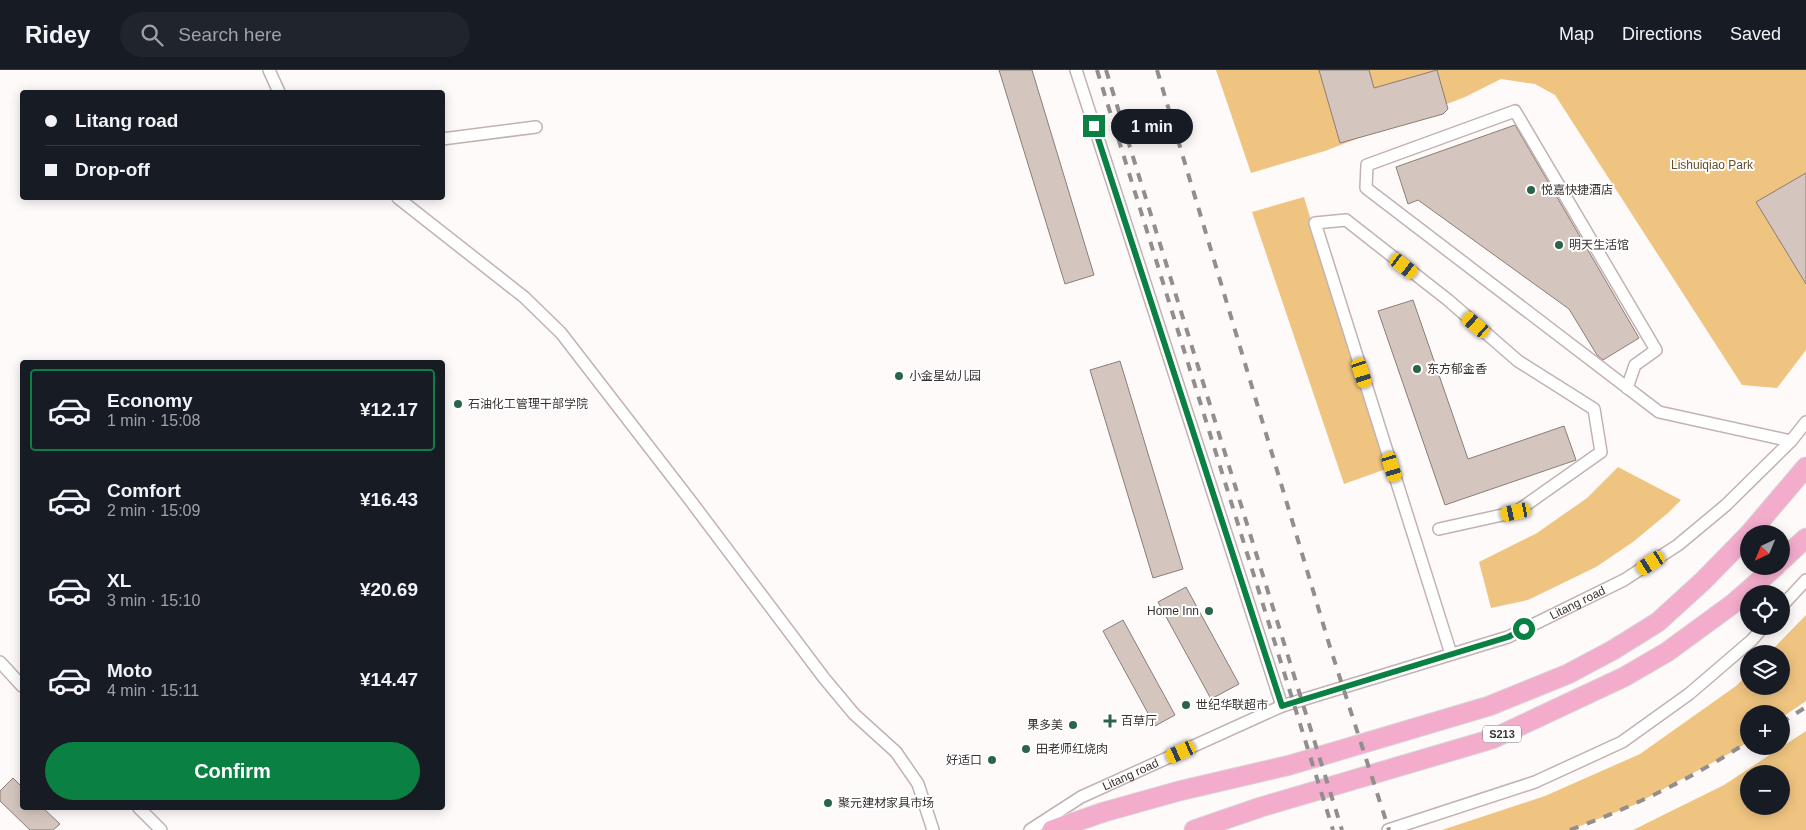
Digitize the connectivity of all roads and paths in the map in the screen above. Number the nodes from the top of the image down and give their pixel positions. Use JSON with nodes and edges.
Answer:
{"nodes":[{"id":1,"x":268,"y":70,"type":"edge"},
{"id":2,"x":1076,"y":70,"type":"edge"},
{"id":3,"x":279,"y":90,"type":"edge"},
{"id":4,"x":536,"y":127,"type":"dead end"},
{"id":5,"x":445,"y":139,"type":"edge"},
{"id":6,"x":401,"y":200,"type":"edge"},
{"id":7,"x":1627,"y":388,"type":"junction"},
{"id":8,"x":1806,"y":422,"type":"edge"},
{"id":9,"x":1791,"y":441,"type":"junction"},
{"id":10,"x":1806,"y":468,"type":"edge"},
{"id":11,"x":1757,"y":525,"type":"edge"},
{"id":12,"x":1439,"y":529,"type":"dead end"},
{"id":13,"x":1805,"y":540,"type":"edge"},
{"id":14,"x":1740,"y":543,"type":"edge"},
{"id":15,"x":1790,"y":553,"type":"edge"},
{"id":16,"x":1766,"y":575,"type":"edge"},
{"id":17,"x":1806,"y":580,"type":"edge"},
{"id":18,"x":1790,"y":597,"type":"edge"},
{"id":19,"x":1756,"y":635,"type":"edge"},
{"id":20,"x":1451,"y":654,"type":"junction"},
{"id":21,"x":0,"y":662,"type":"edge"},
{"id":22,"x":20,"y":684,"type":"edge"},
{"id":23,"x":1282,"y":706,"type":"junction"},
{"id":24,"x":141,"y":810,"type":"edge"},
{"id":25,"x":161,"y":830,"type":"edge"},
{"id":26,"x":933,"y":830,"type":"edge"},
{"id":27,"x":1030,"y":830,"type":"edge"},
{"id":28,"x":1052,"y":830,"type":"edge"},
{"id":29,"x":1194,"y":830,"type":"edge"},
{"id":30,"x":1388,"y":830,"type":"edge"}],
"edges":[{"from":1,"to":3,"type":"street"},
{"from":2,"to":23,"type":"street"},
{"from":4,"to":5,"type":"street"},
{"from":6,"to":26,"type":"street"},
{"from":7,"to":7,"type":"street"},
{"from":7,"to":9,"type":"street"},
{"from":8,"to":9,"type":"street","name":"Litang road"},
{"from":9,"to":20,"type":"street","name":"Litang road"},
{"from":10,"to":11,"type":"main road","name":"Litang road","number":"S213"},
{"from":12,"to":20,"type":"street"},
{"from":13,"to":15,"type":"main road"},
{"from":14,"to":28,"type":"main road","name":"Litang road","number":"S213"},
{"from":16,"to":29,"type":"main road","number":"S213"},
{"from":17,"to":18,"type":"street"},
{"from":19,"to":30,"type":"street"},
{"from":20,"to":23,"type":"street","name":"Litang road"},
{"from":21,"to":22,"type":"street"},
{"from":23,"to":27,"type":"street","name":"Litang road"},
{"from":24,"to":25,"type":"street"}]}
